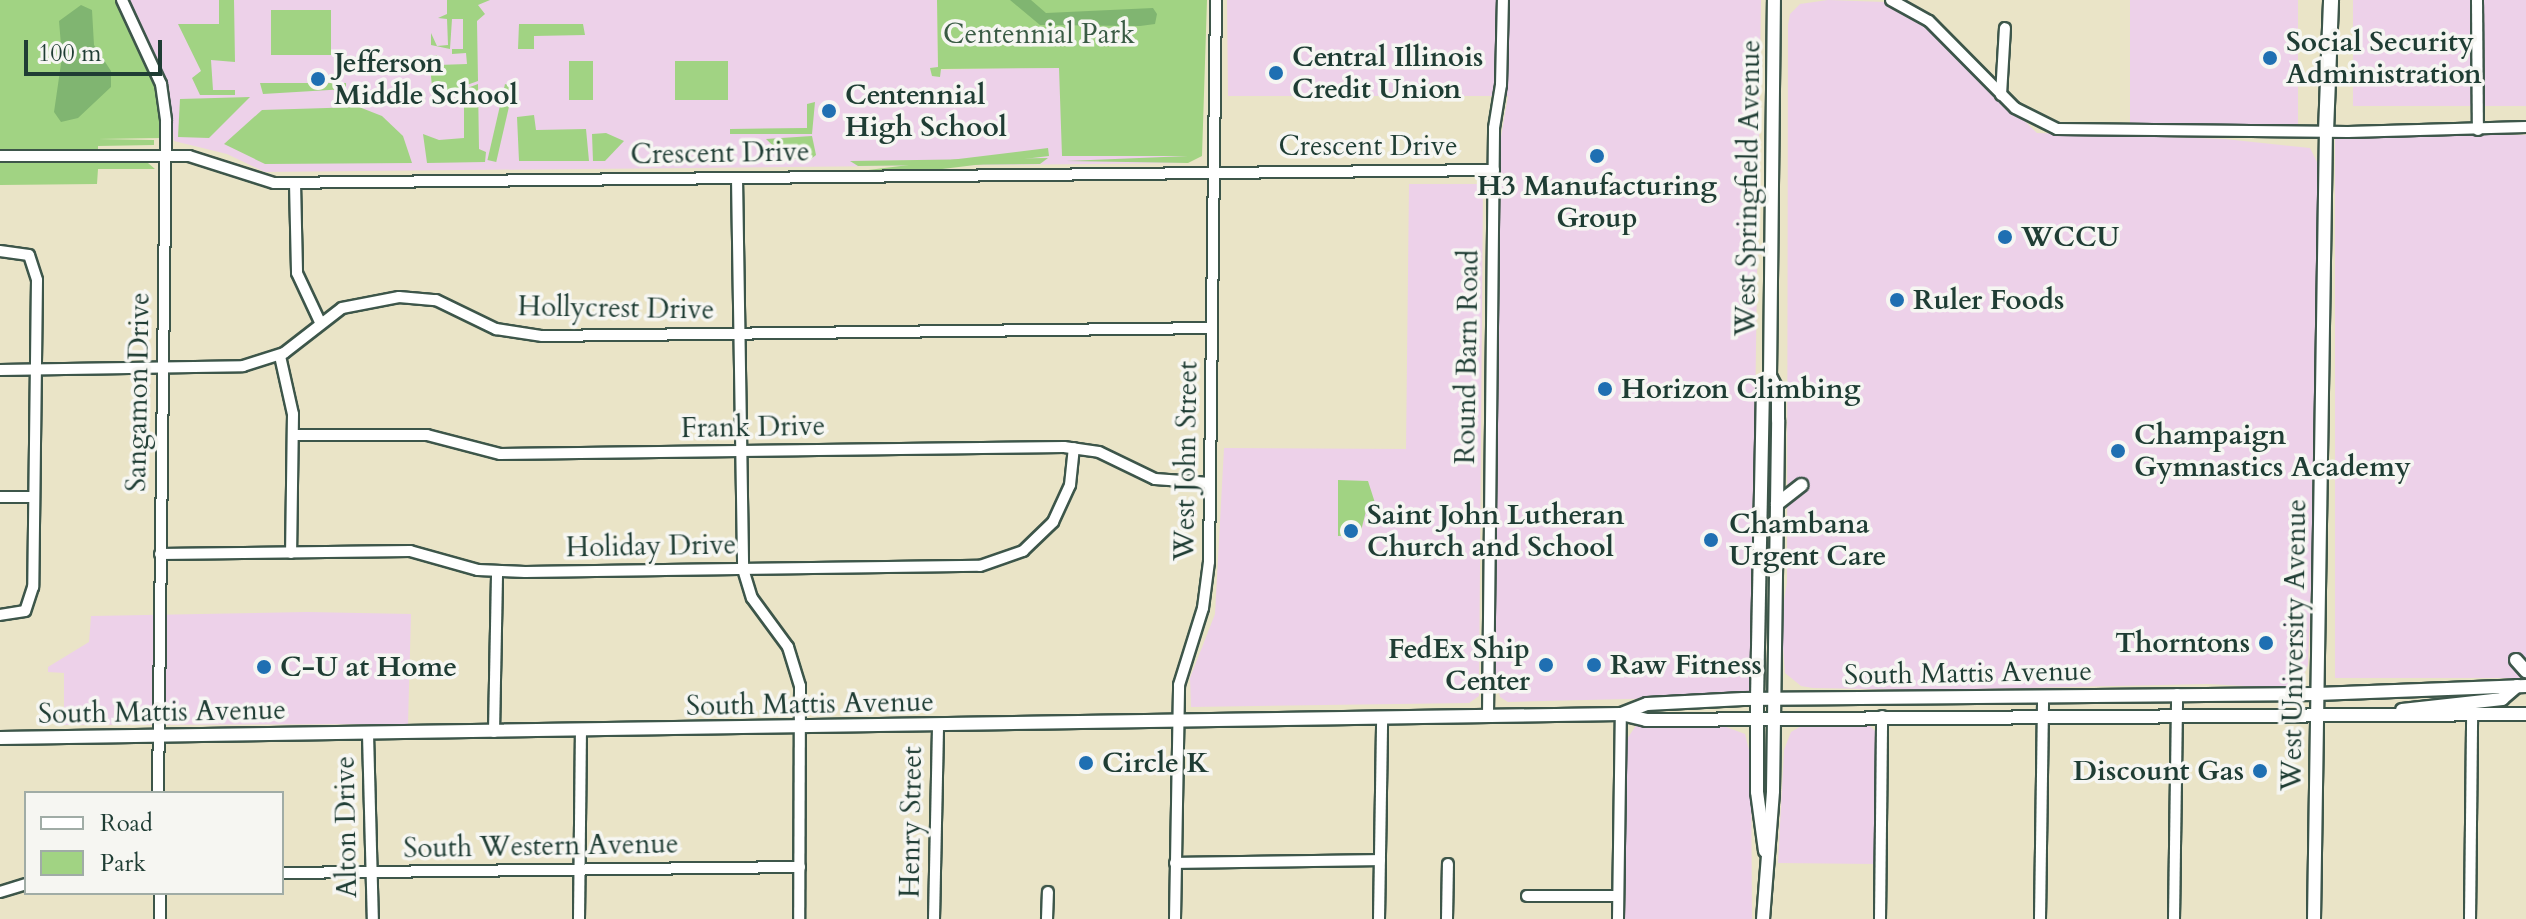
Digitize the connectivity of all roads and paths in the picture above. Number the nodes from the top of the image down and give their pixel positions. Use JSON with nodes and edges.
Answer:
{"nodes":[{"id":1,"x":122,"y":0,"type":"edge"},
{"id":2,"x":1216,"y":0,"type":"edge"},
{"id":3,"x":1503,"y":0,"type":"edge"},
{"id":4,"x":1774,"y":0,"type":"edge"},
{"id":5,"x":1891,"y":0,"type":"edge"},
{"id":6,"x":2331,"y":0,"type":"edge"},
{"id":7,"x":2477,"y":0,"type":"edge"},
{"id":8,"x":2005,"y":28,"type":"dead end"},
{"id":9,"x":2001,"y":95,"type":"junction"},
{"id":10,"x":2526,"y":127,"type":"edge"},
{"id":11,"x":2478,"y":130,"type":"junction"},
{"id":12,"x":2326,"y":132,"type":"junction"},
{"id":13,"x":0,"y":156,"type":"edge"},
{"id":14,"x":165,"y":156,"type":"junction"},
{"id":15,"x":1213,"y":170,"type":"junction"},
{"id":16,"x":1494,"y":170,"type":"junction"},
{"id":17,"x":737,"y":178,"type":"junction"},
{"id":18,"x":295,"y":183,"type":"junction"},
{"id":19,"x":0,"y":251,"type":"edge"},
{"id":20,"x":320,"y":322,"type":"junction"},
{"id":21,"x":1212,"y":328,"type":"junction"},
{"id":22,"x":739,"y":333,"type":"junction"},
{"id":23,"x":280,"y":356,"type":"junction"},
{"id":24,"x":163,"y":367,"type":"junction"},
{"id":25,"x":36,"y":369,"type":"junction"},
{"id":26,"x":0,"y":370,"type":"edge"},
{"id":27,"x":1770,"y":376,"type":"junction"},
{"id":28,"x":293,"y":435,"type":"junction"},
{"id":29,"x":1074,"y":448,"type":"junction"},
{"id":30,"x":740,"y":451,"type":"junction"},
{"id":31,"x":1210,"y":483,"type":"junction"},
{"id":32,"x":1801,"y":485,"type":"dead end"},
{"id":33,"x":0,"y":497,"type":"edge"},
{"id":34,"x":33,"y":497,"type":"junction"},
{"id":35,"x":1777,"y":504,"type":"junction"},
{"id":36,"x":291,"y":553,"type":"junction"},
{"id":37,"x":160,"y":554,"type":"junction"},
{"id":38,"x":743,"y":569,"type":"junction"},
{"id":39,"x":497,"y":572,"type":"junction"},
{"id":40,"x":0,"y":615,"type":"edge"},
{"id":41,"x":2516,"y":660,"type":"dead end"},
{"id":42,"x":2526,"y":671,"type":"edge"},
{"id":43,"x":2521,"y":686,"type":"edge"},
{"id":44,"x":2177,"y":694,"type":"junction"},
{"id":45,"x":2317,"y":694,"type":"junction"},
{"id":46,"x":2043,"y":697,"type":"junction"},
{"id":47,"x":1757,"y":699,"type":"junction"},
{"id":48,"x":1774,"y":699,"type":"junction"},
{"id":49,"x":2177,"y":712,"type":"junction"},
{"id":50,"x":2317,"y":713,"type":"junction"},
{"id":51,"x":1621,"y":714,"type":"junction"},
{"id":52,"x":2472,"y":714,"type":"junction"},
{"id":53,"x":2526,"y":714,"type":"edge"},
{"id":54,"x":1488,"y":715,"type":"junction"},
{"id":55,"x":2043,"y":715,"type":"junction"},
{"id":56,"x":2385,"y":715,"type":"junction"},
{"id":57,"x":1882,"y":716,"type":"junction"},
{"id":58,"x":1382,"y":718,"type":"junction"},
{"id":59,"x":1774,"y":718,"type":"junction"},
{"id":60,"x":1757,"y":719,"type":"junction"},
{"id":61,"x":1177,"y":723,"type":"junction"},
{"id":62,"x":938,"y":727,"type":"junction"},
{"id":63,"x":800,"y":728,"type":"junction"},
{"id":64,"x":581,"y":731,"type":"junction"},
{"id":65,"x":494,"y":732,"type":"junction"},
{"id":66,"x":368,"y":734,"type":"junction"},
{"id":67,"x":157,"y":736,"type":"junction"},
{"id":68,"x":0,"y":738,"type":"edge"},
{"id":69,"x":158,"y":791,"type":"edge"},
{"id":70,"x":1765,"y":851,"type":"junction"},
{"id":71,"x":1380,"y":860,"type":"junction"},
{"id":72,"x":1175,"y":863,"type":"junction"},
{"id":73,"x":1448,"y":864,"type":"dead end"},
{"id":74,"x":800,"y":867,"type":"junction"},
{"id":75,"x":579,"y":870,"type":"junction"},
{"id":76,"x":370,"y":872,"type":"junction"},
{"id":77,"x":284,"y":873,"type":"edge"},
{"id":78,"x":24,"y":885,"type":"edge"},
{"id":79,"x":0,"y":892,"type":"edge"},
{"id":80,"x":1048,"y":892,"type":"dead end"},
{"id":81,"x":160,"y":895,"type":"edge"},
{"id":82,"x":1527,"y":896,"type":"dead end"},
{"id":83,"x":1618,"y":896,"type":"junction"},
{"id":84,"x":160,"y":919,"type":"edge"},
{"id":85,"x":373,"y":919,"type":"edge"},
{"id":86,"x":579,"y":919,"type":"edge"},
{"id":87,"x":799,"y":919,"type":"edge"},
{"id":88,"x":934,"y":919,"type":"edge"},
{"id":89,"x":1047,"y":919,"type":"edge"},
{"id":90,"x":1175,"y":919,"type":"edge"},
{"id":91,"x":1379,"y":919,"type":"edge"},
{"id":92,"x":1447,"y":919,"type":"edge"},
{"id":93,"x":1618,"y":919,"type":"edge"},
{"id":94,"x":1763,"y":919,"type":"edge"},
{"id":95,"x":1880,"y":919,"type":"edge"},
{"id":96,"x":2040,"y":919,"type":"edge"},
{"id":97,"x":2174,"y":919,"type":"edge"},
{"id":98,"x":2314,"y":919,"type":"edge"},
{"id":99,"x":2470,"y":919,"type":"edge"}],
"edges":[{"from":1,"to":14,"type":"street","name":"Sangamon Drive"},
{"from":2,"to":15,"type":"street","name":"West John Street"},
{"from":3,"to":16,"type":"street","name":"Round Barn Road"},
{"from":4,"to":27,"type":"main road","name":"West Springfield Avenue"},
{"from":5,"to":9,"type":"street"},
{"from":6,"to":12,"type":"highway"},
{"from":7,"to":11,"type":"street"},
{"from":8,"to":9,"type":"street"},
{"from":9,"to":12,"type":"street"},
{"from":10,"to":11,"type":"street"},
{"from":11,"to":12,"type":"street"},
{"from":12,"to":45,"type":"main road","name":"West University Avenue"},
{"from":13,"to":14,"type":"street","name":"Crescent Drive"},
{"from":14,"to":18,"type":"street","name":"Crescent Drive"},
{"from":14,"to":24,"type":"street","name":"Sangamon Drive"},
{"from":15,"to":16,"type":"street","name":"Crescent Drive"},
{"from":15,"to":17,"type":"street","name":"Crescent Drive"},
{"from":15,"to":21,"type":"street","name":"West John Street"},
{"from":16,"to":54,"type":"street","name":"Round Barn Road"},
{"from":17,"to":18,"type":"street","name":"Crescent Drive"},
{"from":17,"to":22,"type":"street"},
{"from":18,"to":20,"type":"street"},
{"from":19,"to":25,"type":"street"},
{"from":20,"to":22,"type":"street","name":"Hollycrest Drive"},
{"from":20,"to":23,"type":"street","name":"Hollycrest Drive"},
{"from":21,"to":22,"type":"street","name":"Hollycrest Drive"},
{"from":21,"to":31,"type":"street","name":"West John Street"},
{"from":22,"to":30,"type":"street"},
{"from":23,"to":24,"type":"street","name":"Hollycrest Drive"},
{"from":23,"to":28,"type":"street"},
{"from":24,"to":25,"type":"street","name":"Hollycrest Drive"},
{"from":24,"to":37,"type":"street","name":"Sangamon Drive"},
{"from":25,"to":26,"type":"street","name":"Hollycrest Drive"},
{"from":25,"to":34,"type":"street"},
{"from":27,"to":35,"type":"main road","name":"West Springfield Avenue"},
{"from":27,"to":47,"type":"main road","name":"West Springfield Avenue"},
{"from":28,"to":30,"type":"street","name":"Frank Drive"},
{"from":28,"to":36,"type":"street"},
{"from":29,"to":30,"type":"street","name":"Frank Drive"},
{"from":29,"to":31,"type":"street","name":"Frank Drive"},
{"from":29,"to":38,"type":"street","name":"Holiday Drive"},
{"from":30,"to":38,"type":"street"},
{"from":31,"to":61,"type":"street","name":"West John Street"},
{"from":32,"to":35,"type":"main road"},
{"from":33,"to":34,"type":"street"},
{"from":34,"to":40,"type":"street"},
{"from":35,"to":48,"type":"main road","name":"West Springfield Avenue"},
{"from":36,"to":37,"type":"street","name":"Holiday Drive"},
{"from":36,"to":39,"type":"street","name":"Holiday Drive"},
{"from":37,"to":67,"type":"street","name":"Sangamon Drive"},
{"from":38,"to":39,"type":"street","name":"Holiday Drive"},
{"from":38,"to":63,"type":"street"},
{"from":39,"to":65,"type":"street"},
{"from":41,"to":42,"type":"main road"},
{"from":43,"to":45,"type":"main road","name":"South Mattis Avenue"},
{"from":43,"to":56,"type":"main road"},
{"from":44,"to":45,"type":"main road","name":"South Mattis Avenue"},
{"from":44,"to":46,"type":"main road","name":"South Mattis Avenue"},
{"from":44,"to":49,"type":"street"},
{"from":45,"to":50,"type":"main road","name":"West University Avenue"},
{"from":46,"to":48,"type":"main road","name":"South Mattis Avenue"},
{"from":46,"to":55,"type":"street"},
{"from":47,"to":48,"type":"main road","name":"South Mattis Avenue"},
{"from":47,"to":51,"type":"main road","name":"South Mattis Avenue"},
{"from":47,"to":60,"type":"main road","name":"West Springfield Avenue"},
{"from":48,"to":59,"type":"main road","name":"West Springfield Avenue"},
{"from":49,"to":50,"type":"main road","name":"South Mattis Avenue"},
{"from":49,"to":55,"type":"main road","name":"South Mattis Avenue"},
{"from":49,"to":97,"type":"street"},
{"from":50,"to":56,"type":"main road","name":"South Mattis Avenue"},
{"from":50,"to":98,"type":"main road","name":"West University Avenue"},
{"from":51,"to":54,"type":"main road","name":"South Mattis Avenue"},
{"from":51,"to":60,"type":"main road","name":"South Mattis Avenue"},
{"from":51,"to":83,"type":"street"},
{"from":52,"to":53,"type":"main road","name":"South Mattis Avenue"},
{"from":52,"to":56,"type":"main road","name":"South Mattis Avenue"},
{"from":52,"to":99,"type":"street"},
{"from":54,"to":58,"type":"main road","name":"South Mattis Avenue"},
{"from":55,"to":57,"type":"main road","name":"South Mattis Avenue"},
{"from":55,"to":96,"type":"street"},
{"from":57,"to":59,"type":"main road","name":"South Mattis Avenue"},
{"from":57,"to":95,"type":"street"},
{"from":58,"to":61,"type":"main road","name":"South Mattis Avenue"},
{"from":58,"to":71,"type":"street"},
{"from":59,"to":60,"type":"main road","name":"South Mattis Avenue"},
{"from":59,"to":70,"type":"main road","name":"West Springfield Avenue"},
{"from":60,"to":70,"type":"main road","name":"West Springfield Avenue"},
{"from":61,"to":62,"type":"main road","name":"South Mattis Avenue"},
{"from":61,"to":72,"type":"street","name":"West John Street"},
{"from":62,"to":63,"type":"main road","name":"South Mattis Avenue"},
{"from":62,"to":88,"type":"street","name":"Henry Street"},
{"from":63,"to":64,"type":"main road","name":"South Mattis Avenue"},
{"from":63,"to":74,"type":"street"},
{"from":64,"to":65,"type":"main road","name":"South Mattis Avenue"},
{"from":64,"to":75,"type":"street"},
{"from":65,"to":66,"type":"main road","name":"South Mattis Avenue"},
{"from":66,"to":67,"type":"main road","name":"South Mattis Avenue"},
{"from":66,"to":76,"type":"street","name":"Alton Drive"},
{"from":67,"to":68,"type":"main road","name":"South Mattis Avenue"},
{"from":67,"to":69,"type":"street","name":"Sangamon Drive"},
{"from":70,"to":94,"type":"main road","name":"West Springfield Avenue"},
{"from":71,"to":72,"type":"street"},
{"from":71,"to":91,"type":"street"},
{"from":72,"to":90,"type":"street","name":"West John Street"},
{"from":73,"to":92,"type":"street"},
{"from":74,"to":75,"type":"street","name":"South Western Avenue"},
{"from":74,"to":87,"type":"street"},
{"from":75,"to":76,"type":"street","name":"South Western Avenue"},
{"from":75,"to":86,"type":"street"},
{"from":76,"to":77,"type":"street","name":"South Western Avenue"},
{"from":76,"to":85,"type":"street","name":"Alton Drive"},
{"from":78,"to":79,"type":"street"},
{"from":80,"to":89,"type":"street"},
{"from":81,"to":84,"type":"street"},
{"from":82,"to":83,"type":"street"},
{"from":83,"to":93,"type":"street"}]}
